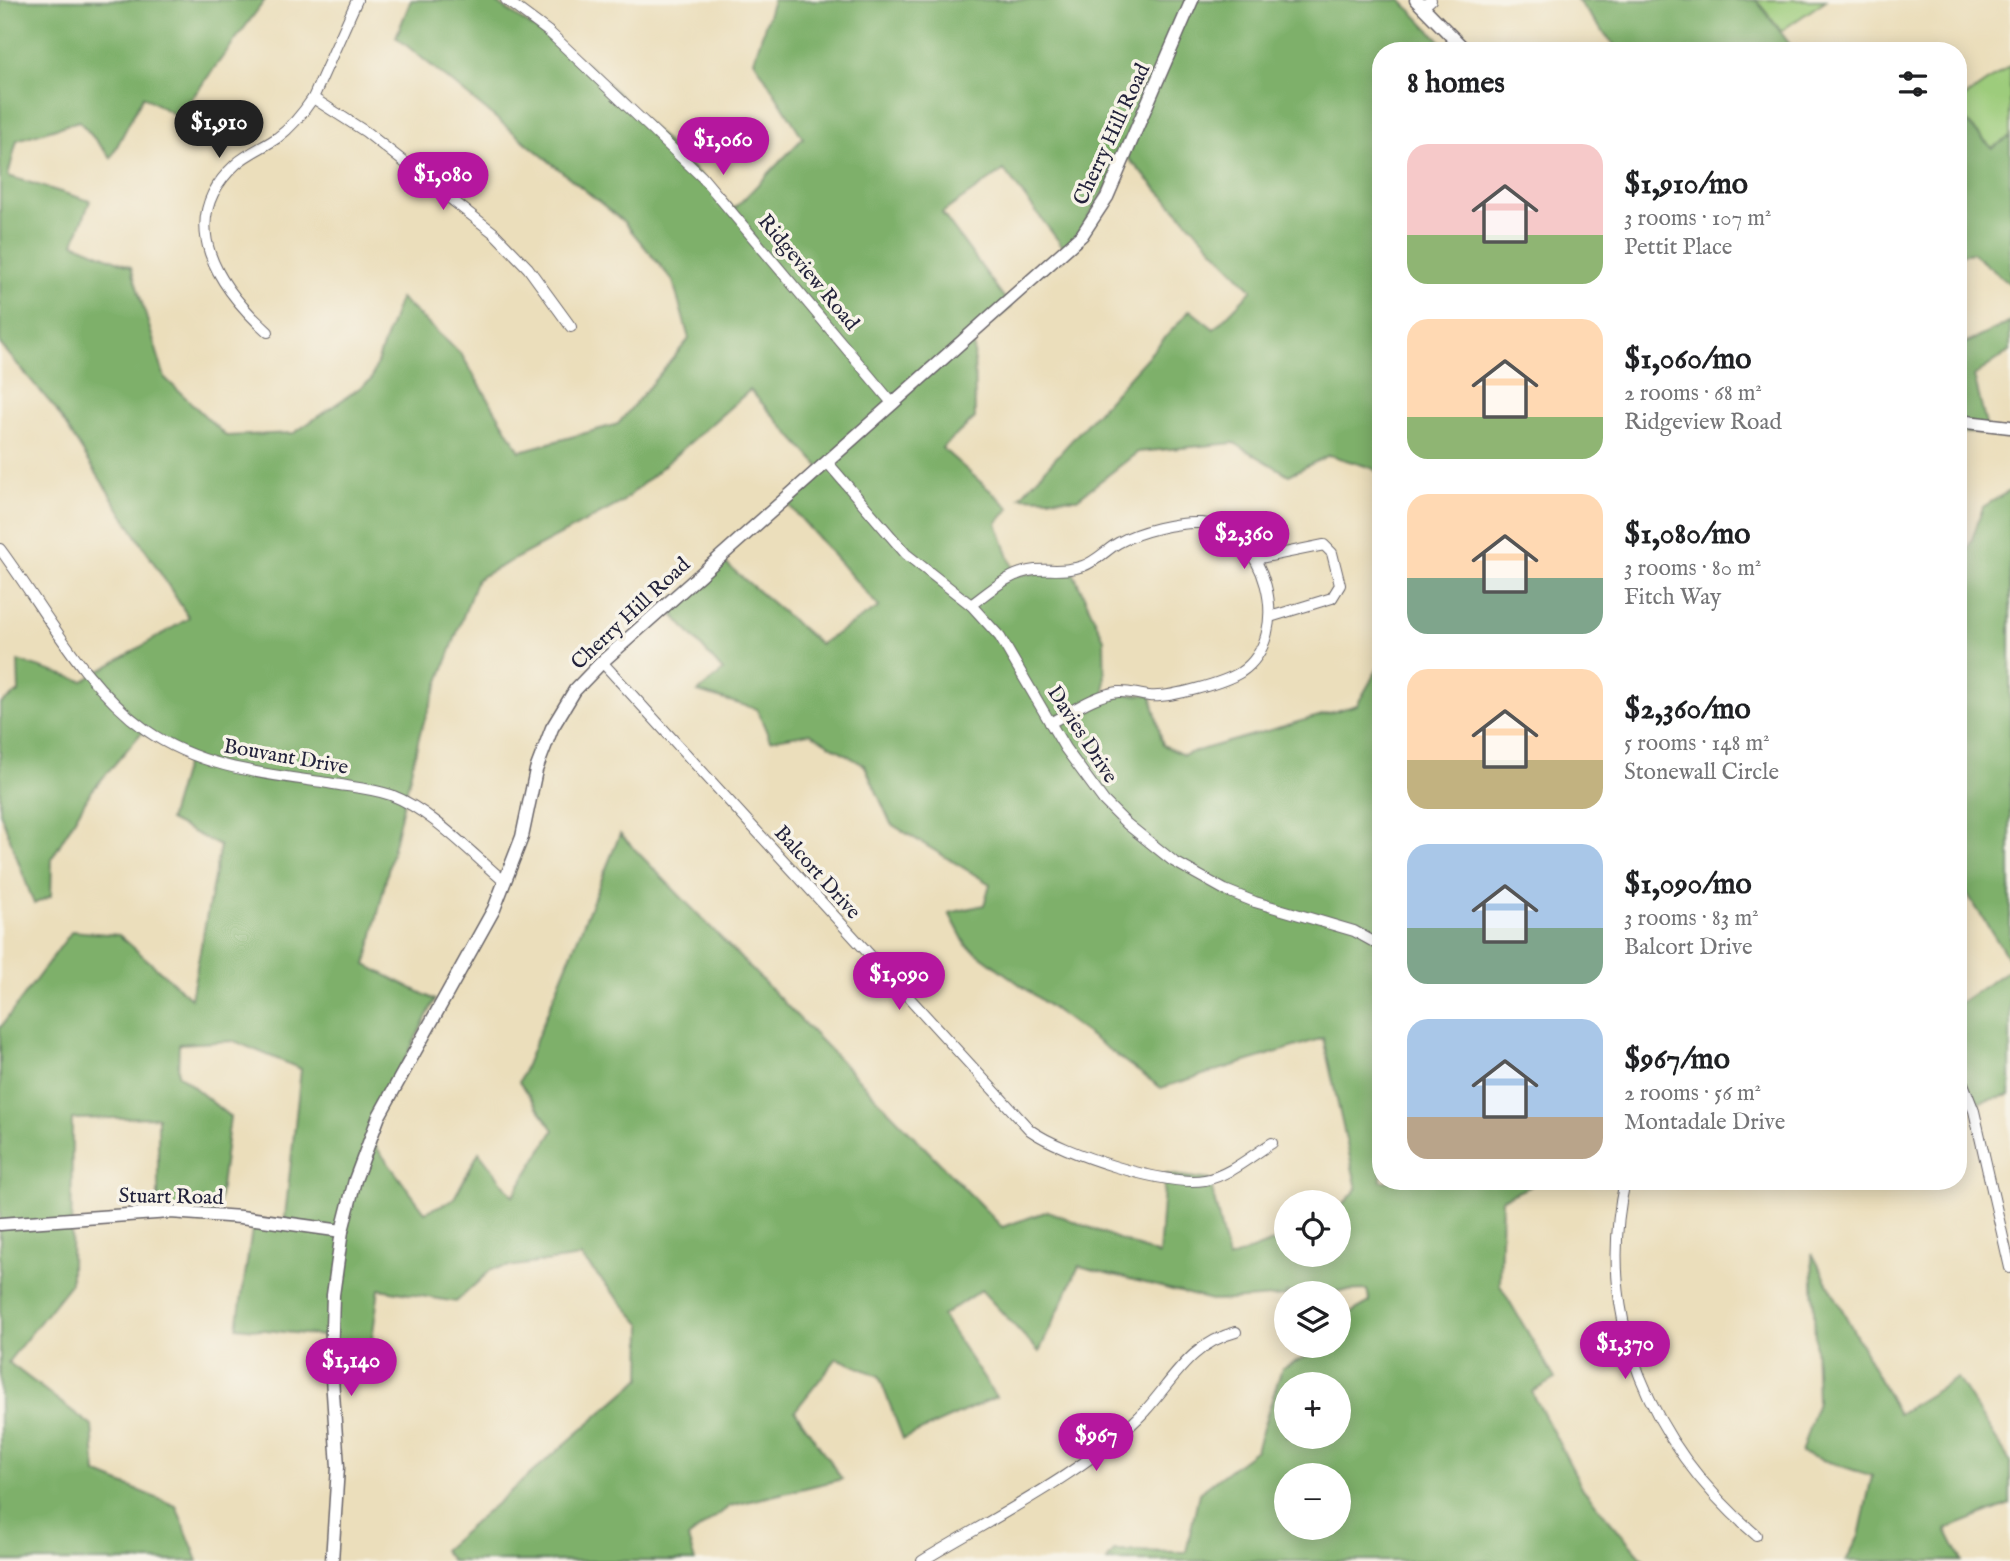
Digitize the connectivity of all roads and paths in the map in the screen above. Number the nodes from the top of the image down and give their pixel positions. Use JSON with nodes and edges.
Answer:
{"nodes":[{"id":1,"x":357,"y":0,"type":"edge"},
{"id":2,"x":506,"y":0,"type":"edge"},
{"id":3,"x":1192,"y":0,"type":"edge"},
{"id":4,"x":1423,"y":2,"type":"edge"},
{"id":5,"x":1458,"y":42,"type":"edge"},
{"id":6,"x":313,"y":98,"type":"junction"},
{"id":7,"x":571,"y":327,"type":"dead end"},
{"id":8,"x":268,"y":332,"type":"dead end"},
{"id":9,"x":893,"y":404,"type":"junction"},
{"id":10,"x":1967,"y":422,"type":"edge"},
{"id":11,"x":2010,"y":427,"type":"edge"},
{"id":12,"x":827,"y":462,"type":"junction"},
{"id":13,"x":0,"y":549,"type":"edge"},
{"id":14,"x":1255,"y":559,"type":"junction"},
{"id":15,"x":971,"y":605,"type":"junction"},
{"id":16,"x":1270,"y":617,"type":"junction"},
{"id":17,"x":602,"y":662,"type":"junction"},
{"id":18,"x":1050,"y":723,"type":"junction"},
{"id":19,"x":505,"y":881,"type":"junction"},
{"id":20,"x":1372,"y":941,"type":"edge"},
{"id":21,"x":1967,"y":1094,"type":"edge"},
{"id":22,"x":1272,"y":1143,"type":"dead end"},
{"id":23,"x":1624,"y":1190,"type":"edge"},
{"id":24,"x":0,"y":1224,"type":"edge"},
{"id":25,"x":342,"y":1231,"type":"junction"},
{"id":26,"x":2010,"y":1268,"type":"edge"},
{"id":27,"x":1236,"y":1332,"type":"dead end"},
{"id":28,"x":1756,"y":1535,"type":"dead end"},
{"id":29,"x":332,"y":1561,"type":"edge"},
{"id":30,"x":922,"y":1561,"type":"edge"}],
"edges":[{"from":1,"to":6,"type":"street"},
{"from":2,"to":9,"type":"street","name":"Ridgeview Road"},
{"from":3,"to":9,"type":"street","name":"Cherry Hill Road"},
{"from":4,"to":5,"type":"street"},
{"from":6,"to":7,"type":"street"},
{"from":6,"to":8,"type":"street"},
{"from":9,"to":12,"type":"street","name":"Cherry Hill Road"},
{"from":10,"to":11,"type":"street"},
{"from":12,"to":15,"type":"street","name":"Davies Drive"},
{"from":12,"to":17,"type":"street","name":"Cherry Hill Road"},
{"from":13,"to":19,"type":"street","name":"Bouvant Drive"},
{"from":14,"to":15,"type":"street"},
{"from":14,"to":16,"type":"street"},
{"from":14,"to":16,"type":"street"},
{"from":15,"to":18,"type":"street","name":"Davies Drive"},
{"from":16,"to":18,"type":"street"},
{"from":17,"to":19,"type":"street","name":"Cherry Hill Road"},
{"from":17,"to":22,"type":"street","name":"Balcort Drive"},
{"from":18,"to":20,"type":"street","name":"Davies Drive"},
{"from":19,"to":25,"type":"street","name":"Cherry Hill Road"},
{"from":21,"to":26,"type":"street"},
{"from":23,"to":28,"type":"street"},
{"from":24,"to":25,"type":"street","name":"Stuart Road"},
{"from":25,"to":29,"type":"street","name":"Cherry Hill Road"},
{"from":27,"to":30,"type":"street"}]}
